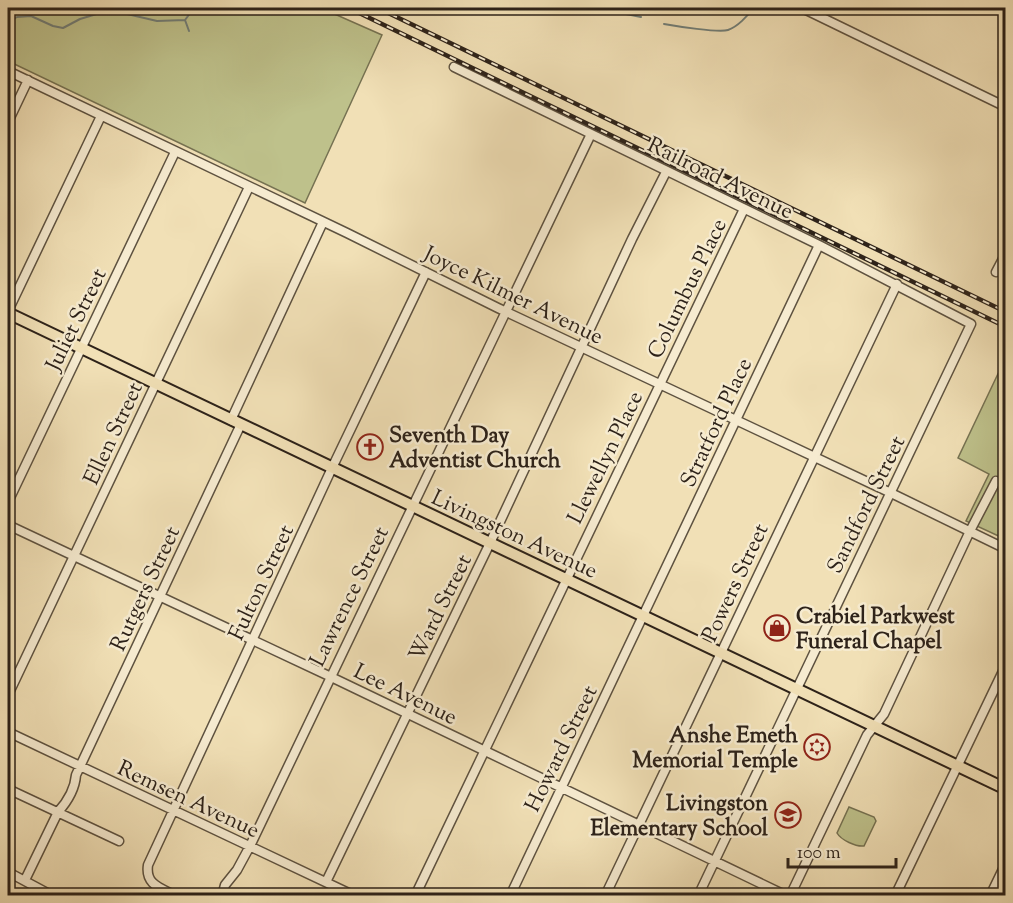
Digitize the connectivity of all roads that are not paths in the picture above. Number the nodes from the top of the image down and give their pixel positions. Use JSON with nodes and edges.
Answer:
{"nodes":[{"id":1,"x":802,"y":8,"type":"edge"},
{"id":2,"x":454,"y":67,"type":"dead end"},
{"id":3,"x":8,"y":71,"type":"edge"},
{"id":4,"x":28,"y":80,"type":"junction"},
{"id":5,"x":1005,"y":107,"type":"edge"},
{"id":6,"x":101,"y":116,"type":"junction"},
{"id":7,"x":8,"y":122,"type":"edge"},
{"id":8,"x":591,"y":134,"type":"junction"},
{"id":9,"x":175,"y":152,"type":"junction"},
{"id":10,"x":666,"y":172,"type":"junction"},
{"id":11,"x":249,"y":187,"type":"junction"},
{"id":12,"x":744,"y":209,"type":"junction"},
{"id":13,"x":323,"y":222,"type":"junction"},
{"id":14,"x":819,"y":244,"type":"junction"},
{"id":15,"x":1005,"y":253,"type":"edge"},
{"id":16,"x":426,"y":272,"type":"junction"},
{"id":17,"x":996,"y":272,"type":"dead end"},
{"id":18,"x":897,"y":284,"type":"junction"},
{"id":19,"x":506,"y":311,"type":"junction"},
{"id":20,"x":8,"y":312,"type":"edge"},
{"id":21,"x":971,"y":324,"type":"joint"},
{"id":22,"x":582,"y":347,"type":"junction"},
{"id":23,"x":81,"y":348,"type":"junction"},
{"id":24,"x":155,"y":383,"type":"junction"},
{"id":25,"x":660,"y":384,"type":"junction"},
{"id":26,"x":231,"y":420,"type":"junction"},
{"id":27,"x":735,"y":420,"type":"junction"},
{"id":28,"x":242,"y":424,"type":"junction"},
{"id":29,"x":814,"y":457,"type":"junction"},
{"id":30,"x":332,"y":468,"type":"junction"},
{"id":31,"x":996,"y":482,"type":"dead end"},
{"id":32,"x":891,"y":493,"type":"junction"},
{"id":33,"x":8,"y":502,"type":"edge"},
{"id":34,"x":412,"y":506,"type":"junction"},
{"id":35,"x":8,"y":525,"type":"edge"},
{"id":36,"x":970,"y":531,"type":"junction"},
{"id":37,"x":490,"y":543,"type":"junction"},
{"id":38,"x":1005,"y":549,"type":"edge"},
{"id":39,"x":74,"y":556,"type":"junction"},
{"id":40,"x":565,"y":579,"type":"junction"},
{"id":41,"x":160,"y":597,"type":"junction"},
{"id":42,"x":644,"y":616,"type":"junction"},
{"id":43,"x":253,"y":641,"type":"junction"},
{"id":44,"x":720,"y":652,"type":"junction"},
{"id":45,"x":1005,"y":665,"type":"edge"},
{"id":46,"x":329,"y":676,"type":"junction"},
{"id":47,"x":796,"y":688,"type":"junction"},
{"id":48,"x":8,"y":695,"type":"edge"},
{"id":49,"x":407,"y":714,"type":"junction"},
{"id":50,"x":875,"y":726,"type":"junction"},
{"id":51,"x":8,"y":732,"type":"edge"},
{"id":52,"x":484,"y":750,"type":"junction"},
{"id":53,"x":80,"y":766,"type":"junction"},
{"id":54,"x":958,"y":766,"type":"junction"},
{"id":55,"x":561,"y":788,"type":"junction"},
{"id":56,"x":8,"y":789,"type":"edge"},
{"id":57,"x":1005,"y":789,"type":"edge"},
{"id":58,"x":173,"y":809,"type":"junction"},
{"id":59,"x":58,"y":812,"type":"junction"},
{"id":60,"x":639,"y":824,"type":"junction"},
{"id":61,"x":119,"y":841,"type":"dead end"},
{"id":62,"x":250,"y":846,"type":"junction"},
{"id":63,"x":714,"y":861,"type":"junction"},
{"id":64,"x":1005,"y":863,"type":"edge"},
{"id":65,"x":8,"y":872,"type":"edge"},
{"id":66,"x":25,"y":880,"type":"junction"},
{"id":67,"x":326,"y":882,"type":"junction"},
{"id":68,"x":53,"y":896,"type":"edge"},
{"id":69,"x":176,"y":896,"type":"edge"},
{"id":70,"x":222,"y":896,"type":"edge"},
{"id":71,"x":355,"y":896,"type":"edge"},
{"id":72,"x":414,"y":896,"type":"edge"},
{"id":73,"x":510,"y":896,"type":"edge"},
{"id":74,"x":605,"y":896,"type":"edge"},
{"id":75,"x":698,"y":896,"type":"edge"},
{"id":76,"x":789,"y":896,"type":"edge"},
{"id":77,"x":895,"y":896,"type":"edge"},
{"id":78,"x":990,"y":896,"type":"edge"}],
"edges":[{"from":1,"to":5,"type":"street"},
{"from":2,"to":8,"type":"street","name":"Railroad Avenue"},
{"from":3,"to":4,"type":"street","name":"Joyce Kilmer Avenue"},
{"from":4,"to":6,"type":"street","name":"Joyce Kilmer Avenue"},
{"from":4,"to":7,"type":"street"},
{"from":6,"to":9,"type":"street","name":"Joyce Kilmer Avenue"},
{"from":6,"to":20,"type":"street"},
{"from":8,"to":10,"type":"street","name":"Railroad Avenue"},
{"from":8,"to":19,"type":"street","name":"Lawrence Street"},
{"from":9,"to":11,"type":"street","name":"Joyce Kilmer Avenue"},
{"from":9,"to":23,"type":"street","name":"Juliet Street"},
{"from":10,"to":12,"type":"street","name":"Railroad Avenue"},
{"from":10,"to":22,"type":"street","name":"Ward Street"},
{"from":11,"to":13,"type":"street","name":"Joyce Kilmer Avenue"},
{"from":11,"to":24,"type":"street","name":"Ellen Street"},
{"from":12,"to":14,"type":"street","name":"Railroad Avenue"},
{"from":12,"to":25,"type":"street","name":"Columbus Place"},
{"from":13,"to":16,"type":"street","name":"Joyce Kilmer Avenue"},
{"from":13,"to":26,"type":"street"},
{"from":14,"to":18,"type":"street","name":"Railroad Avenue"},
{"from":14,"to":27,"type":"street","name":"Stratford Place"},
{"from":15,"to":17,"type":"street"},
{"from":16,"to":19,"type":"street","name":"Joyce Kilmer Avenue"},
{"from":16,"to":30,"type":"street","name":"Fulton Street"},
{"from":18,"to":21,"type":"street","name":"Railroad Avenue"},
{"from":18,"to":29,"type":"street","name":"Powers Street"},
{"from":19,"to":22,"type":"street","name":"Joyce Kilmer Avenue"},
{"from":19,"to":34,"type":"street","name":"Lawrence Street"},
{"from":20,"to":23,"type":"main road","name":"Livingston Avenue"},
{"from":21,"to":32,"type":"street","name":"Sandford Street"},
{"from":22,"to":25,"type":"street","name":"Joyce Kilmer Avenue"},
{"from":22,"to":37,"type":"street","name":"Ward Street"},
{"from":23,"to":24,"type":"main road","name":"Livingston Avenue"},
{"from":23,"to":33,"type":"street","name":"Juliet Street"},
{"from":24,"to":26,"type":"main road","name":"Livingston Avenue"},
{"from":24,"to":39,"type":"street","name":"Ellen Street"},
{"from":25,"to":27,"type":"street","name":"Joyce Kilmer Avenue"},
{"from":25,"to":40,"type":"street","name":"Llewellyn Place"},
{"from":26,"to":28,"type":"main road","name":"Livingston Avenue"},
{"from":27,"to":29,"type":"street","name":"Joyce Kilmer Avenue"},
{"from":27,"to":42,"type":"street","name":"Stratford Place"},
{"from":28,"to":30,"type":"main road","name":"Livingston Avenue"},
{"from":28,"to":41,"type":"street","name":"Rutgers Street"},
{"from":29,"to":32,"type":"street","name":"Joyce Kilmer Avenue"},
{"from":29,"to":44,"type":"street","name":"Powers Street"},
{"from":30,"to":34,"type":"main road","name":"Livingston Avenue"},
{"from":30,"to":43,"type":"street","name":"Fulton Street"},
{"from":31,"to":36,"type":"street"},
{"from":32,"to":36,"type":"street","name":"Joyce Kilmer Avenue"},
{"from":32,"to":47,"type":"street","name":"Sandford Street"},
{"from":34,"to":37,"type":"main road","name":"Livingston Avenue"},
{"from":34,"to":46,"type":"street","name":"Lawrence Street"},
{"from":35,"to":39,"type":"street","name":"Lee Avenue"},
{"from":36,"to":38,"type":"street","name":"Joyce Kilmer Avenue"},
{"from":36,"to":50,"type":"street"},
{"from":37,"to":40,"type":"main road","name":"Livingston Avenue"},
{"from":37,"to":49,"type":"street","name":"Ward Street"},
{"from":39,"to":41,"type":"street","name":"Lee Avenue"},
{"from":39,"to":48,"type":"street","name":"Ellen Street"},
{"from":40,"to":42,"type":"main road","name":"Livingston Avenue"},
{"from":40,"to":52,"type":"street","name":"Llewellyn Place"},
{"from":41,"to":43,"type":"street","name":"Lee Avenue"},
{"from":41,"to":53,"type":"street","name":"Rutgers Street"},
{"from":42,"to":44,"type":"main road","name":"Livingston Avenue"},
{"from":42,"to":55,"type":"street","name":"Howard Street"},
{"from":43,"to":46,"type":"street","name":"Lee Avenue"},
{"from":43,"to":58,"type":"street","name":"Fulton Street"},
{"from":44,"to":47,"type":"main road","name":"Livingston Avenue"},
{"from":44,"to":60,"type":"street","name":"Powers Street"},
{"from":45,"to":54,"type":"street"},
{"from":46,"to":49,"type":"street","name":"Lee Avenue"},
{"from":46,"to":62,"type":"street","name":"Lawrence Street"},
{"from":47,"to":50,"type":"main road","name":"Livingston Avenue"},
{"from":47,"to":63,"type":"street","name":"Sandford Street"},
{"from":49,"to":52,"type":"street","name":"Lee Avenue"},
{"from":49,"to":67,"type":"street","name":"Ward Street"},
{"from":50,"to":54,"type":"main road","name":"Livingston Avenue"},
{"from":50,"to":76,"type":"street"},
{"from":51,"to":53,"type":"street","name":"Remsen Avenue"},
{"from":52,"to":55,"type":"street","name":"Lee Avenue"},
{"from":52,"to":72,"type":"street","name":"Llewellyn Place"},
{"from":53,"to":58,"type":"street","name":"Remsen Avenue"},
{"from":53,"to":59,"type":"street","name":"Rutgers Street"},
{"from":54,"to":57,"type":"main road","name":"Livingston Avenue"},
{"from":54,"to":77,"type":"street"},
{"from":55,"to":60,"type":"street","name":"Lee Avenue"},
{"from":55,"to":73,"type":"street","name":"Howard Street"},
{"from":56,"to":59,"type":"street"},
{"from":58,"to":62,"type":"street","name":"Remsen Avenue"},
{"from":58,"to":69,"type":"street","name":"Fulton Street"},
{"from":59,"to":61,"type":"street"},
{"from":59,"to":66,"type":"street","name":"Rutgers Street"},
{"from":60,"to":63,"type":"street","name":"Lee Avenue"},
{"from":60,"to":74,"type":"street","name":"Powers Street"},
{"from":62,"to":67,"type":"street","name":"Remsen Avenue"},
{"from":62,"to":70,"type":"street","name":"Lawrence Street"},
{"from":63,"to":75,"type":"street","name":"Sandford Street"},
{"from":63,"to":76,"type":"street","name":"Lee Avenue"},
{"from":64,"to":78,"type":"street"},
{"from":65,"to":66,"type":"street"},
{"from":66,"to":68,"type":"street"},
{"from":67,"to":71,"type":"street","name":"Remsen Avenue"}]}
